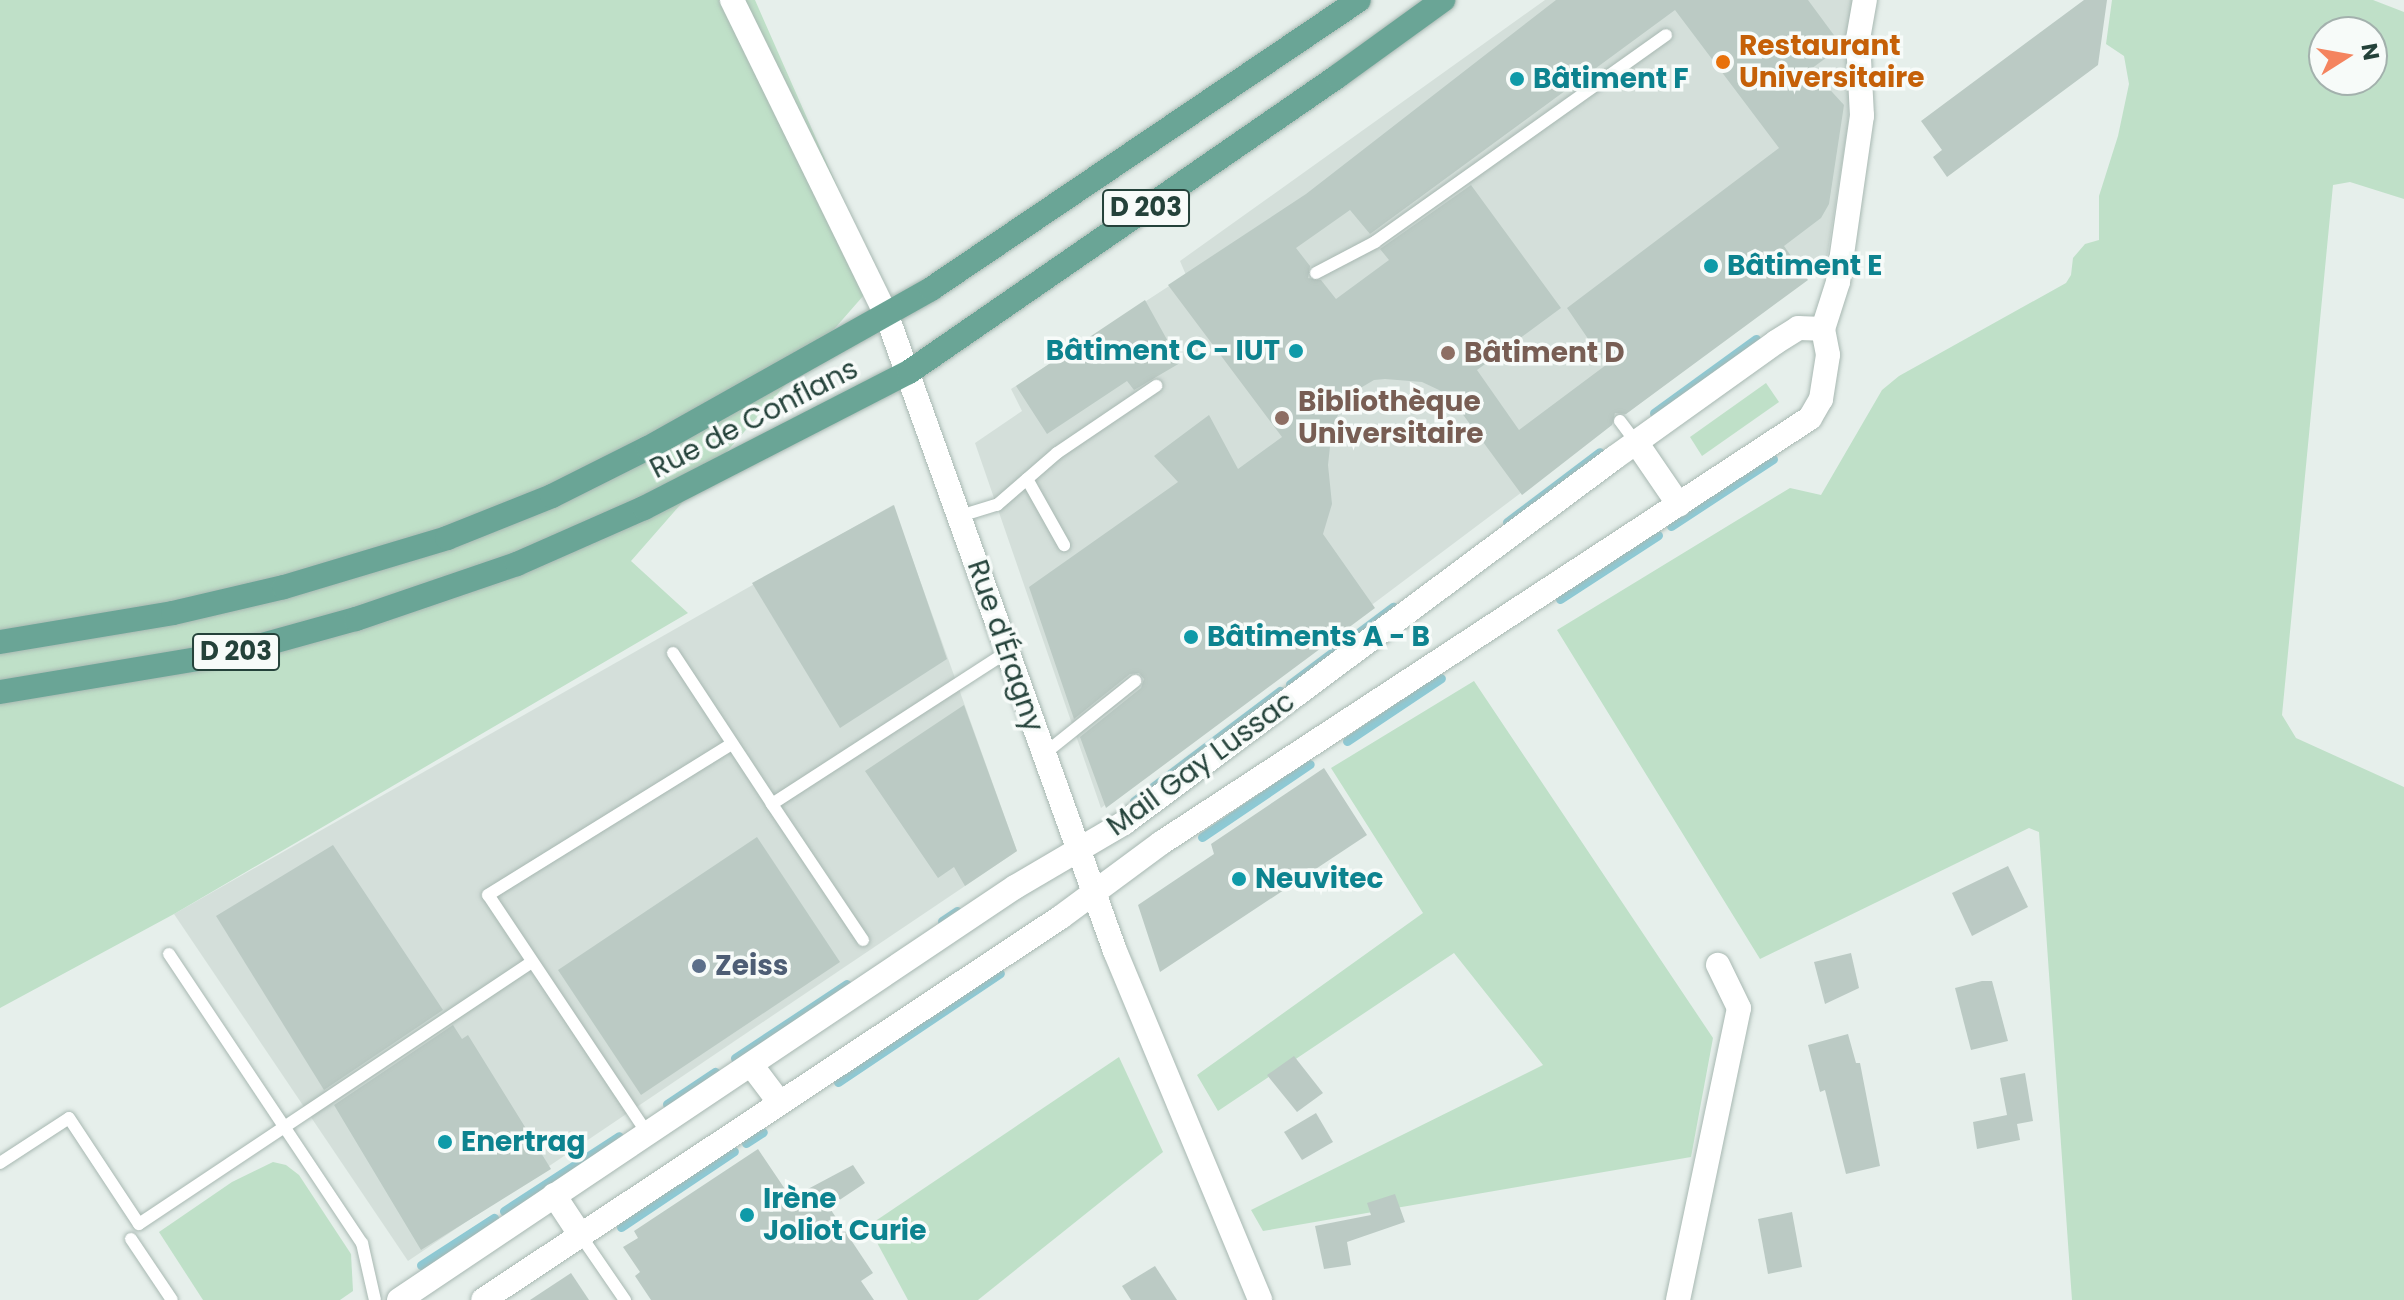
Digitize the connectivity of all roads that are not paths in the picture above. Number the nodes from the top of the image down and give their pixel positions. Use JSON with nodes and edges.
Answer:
{"nodes":[{"id":1,"x":732,"y":0,"type":"edge"},
{"id":2,"x":1359,"y":0,"type":"edge"},
{"id":3,"x":1443,"y":0,"type":"edge"},
{"id":4,"x":1865,"y":0,"type":"edge"},
{"id":5,"x":1666,"y":35,"type":"dead end"},
{"id":6,"x":1316,"y":273,"type":"dead end"},
{"id":7,"x":887,"y":316,"type":"junction"},
{"id":8,"x":1823,"y":329,"type":"junction"},
{"id":9,"x":909,"y":372,"type":"junction"},
{"id":10,"x":1156,"y":386,"type":"dead end"},
{"id":11,"x":1620,"y":421,"type":"dead end"},
{"id":12,"x":1636,"y":442,"type":"junction"},
{"id":13,"x":1027,"y":479,"type":"junction"},
{"id":14,"x":1679,"y":505,"type":"junction"},
{"id":15,"x":960,"y":516,"type":"junction"},
{"id":16,"x":1064,"y":545,"type":"dead end"},
{"id":17,"x":0,"y":642,"type":"edge"},
{"id":18,"x":1007,"y":652,"type":"junction"},
{"id":19,"x":673,"y":653,"type":"dead end"},
{"id":20,"x":1135,"y":681,"type":"dead end"},
{"id":21,"x":0,"y":692,"type":"edge"},
{"id":22,"x":732,"y":744,"type":"junction"},
{"id":23,"x":1044,"y":754,"type":"junction"},
{"id":24,"x":772,"y":804,"type":"junction"},
{"id":25,"x":1078,"y":848,"type":"junction"},
{"id":26,"x":1094,"y":892,"type":"junction"},
{"id":27,"x":863,"y":940,"type":"dead end"},
{"id":28,"x":169,"y":954,"type":"dead end"},
{"id":29,"x":532,"y":962,"type":"junction"},
{"id":30,"x":1718,"y":965,"type":"dead end"},
{"id":31,"x":752,"y":1066,"type":"junction"},
{"id":32,"x":780,"y":1103,"type":"junction"},
{"id":33,"x":286,"y":1127,"type":"junction"},
{"id":34,"x":647,"y":1133,"type":"junction"},
{"id":35,"x":0,"y":1163,"type":"edge"},
{"id":36,"x":554,"y":1195,"type":"junction"},
{"id":37,"x":581,"y":1236,"type":"junction"},
{"id":38,"x":131,"y":1239,"type":"dead end"},
{"id":39,"x":172,"y":1300,"type":"edge"},
{"id":40,"x":375,"y":1300,"type":"edge"},
{"id":41,"x":399,"y":1300,"type":"edge"},
{"id":42,"x":483,"y":1300,"type":"edge"},
{"id":43,"x":625,"y":1300,"type":"edge"},
{"id":44,"x":1260,"y":1300,"type":"edge"},
{"id":45,"x":1678,"y":1300,"type":"edge"}],
"edges":[{"from":1,"to":7,"type":"street","name":"Rue d'Éragny"},
{"from":2,"to":7,"type":"main road","name":"Rue de Conflans","number":"D 203"},
{"from":3,"to":9,"type":"main road","name":"Rue de Conflans","number":"D 203"},
{"from":4,"to":8,"type":"street"},
{"from":5,"to":6,"type":"lane"},
{"from":7,"to":9,"type":"street","name":"Rue d'Éragny"},
{"from":7,"to":17,"type":"main road","name":"Rue de Conflans","number":"D 203"},
{"from":8,"to":12,"type":"street","name":"Mail Gay Lussac"},
{"from":8,"to":14,"type":"street","name":"Mail Gay Lussac"},
{"from":9,"to":15,"type":"street","name":"Rue d'Éragny"},
{"from":9,"to":21,"type":"main road","name":"Rue de Conflans","number":"D 203"},
{"from":10,"to":13,"type":"lane"},
{"from":11,"to":12,"type":"lane"},
{"from":12,"to":14,"type":"street"},
{"from":12,"to":25,"type":"street","name":"Mail Gay Lussac"},
{"from":13,"to":15,"type":"lane"},
{"from":13,"to":16,"type":"lane"},
{"from":14,"to":26,"type":"street","name":"Mail Gay Lussac"},
{"from":15,"to":18,"type":"street","name":"Rue d'Éragny"},
{"from":18,"to":23,"type":"street","name":"Rue d'Éragny"},
{"from":18,"to":24,"type":"lane"},
{"from":19,"to":22,"type":"lane"},
{"from":20,"to":23,"type":"lane"},
{"from":22,"to":24,"type":"lane"},
{"from":22,"to":29,"type":"lane"},
{"from":23,"to":25,"type":"street","name":"Rue d'Éragny"},
{"from":24,"to":27,"type":"lane"},
{"from":25,"to":26,"type":"street","name":"Rue d'Éragny"},
{"from":25,"to":31,"type":"street","name":"Mail Gay Lussac"},
{"from":26,"to":32,"type":"street","name":"Mail Gay Lussac"},
{"from":26,"to":44,"type":"street","name":"Rue d'Éragny"},
{"from":28,"to":33,"type":"lane"},
{"from":29,"to":33,"type":"lane"},
{"from":29,"to":34,"type":"lane"},
{"from":30,"to":45,"type":"street"},
{"from":31,"to":32,"type":"street"},
{"from":31,"to":34,"type":"street","name":"Mail Gay Lussac"},
{"from":32,"to":37,"type":"street","name":"Mail Gay Lussac"},
{"from":33,"to":35,"type":"lane"},
{"from":33,"to":40,"type":"lane"},
{"from":34,"to":36,"type":"street","name":"Mail Gay Lussac"},
{"from":36,"to":37,"type":"street"},
{"from":36,"to":41,"type":"street","name":"Mail Gay Lussac"},
{"from":37,"to":42,"type":"street","name":"Mail Gay Lussac"},
{"from":37,"to":43,"type":"lane"},
{"from":38,"to":39,"type":"lane"}]}
